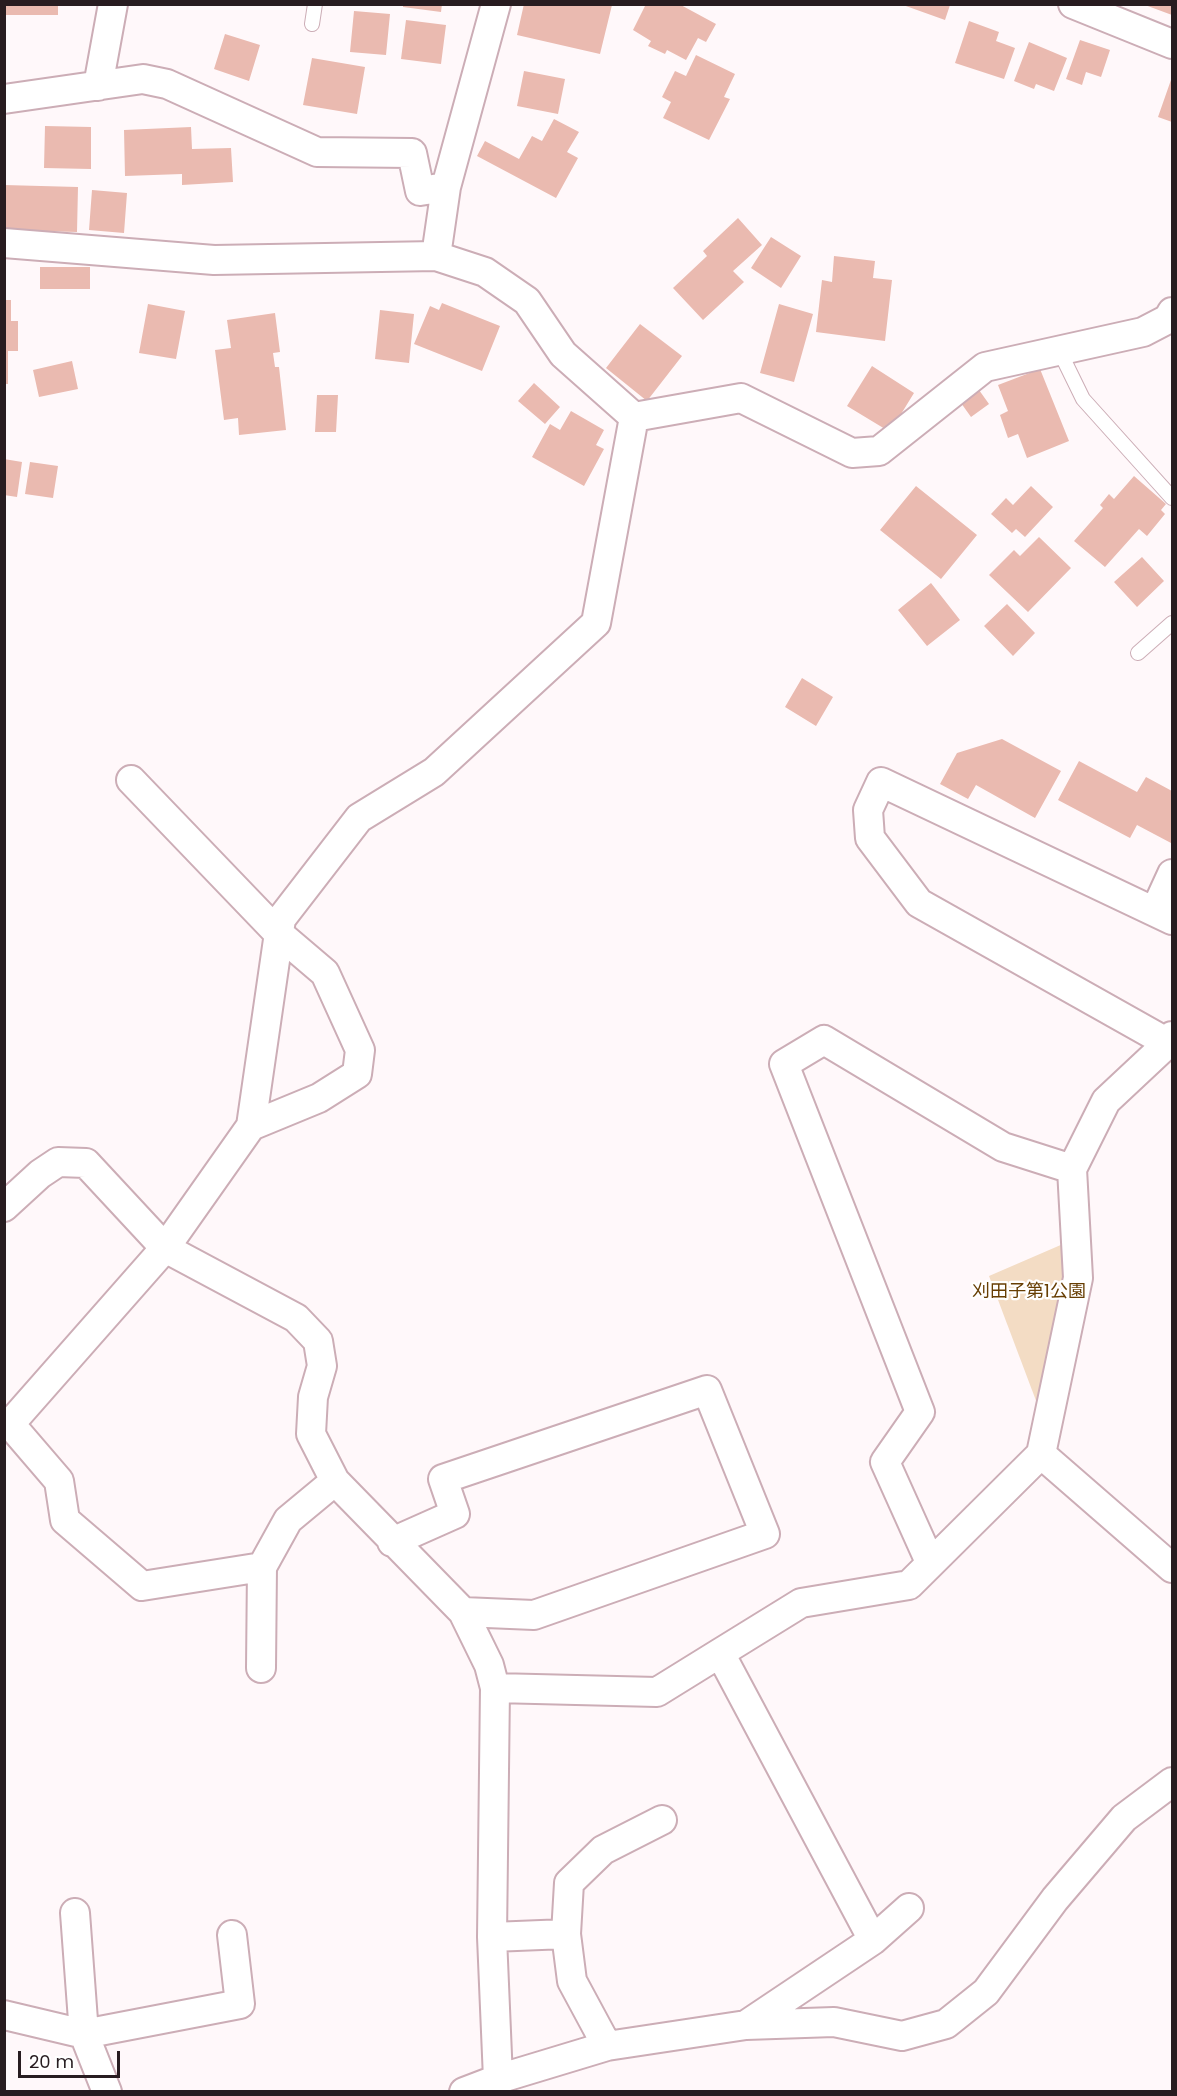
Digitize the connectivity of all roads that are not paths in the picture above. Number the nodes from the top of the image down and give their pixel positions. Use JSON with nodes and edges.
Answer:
{"nodes":[{"id":1,"x":113,"y":4,"type":"edge"},
{"id":2,"x":315,"y":4,"type":"edge"},
{"id":3,"x":496,"y":4,"type":"edge"},
{"id":4,"x":1073,"y":4,"type":"edge"},
{"id":5,"x":312,"y":24,"type":"dead end"},
{"id":6,"x":1173,"y":44,"type":"edge"},
{"id":7,"x":98,"y":86,"type":"junction"},
{"id":8,"x":4,"y":99,"type":"edge"},
{"id":9,"x":446,"y":187,"type":"junction"},
{"id":10,"x":4,"y":243,"type":"edge"},
{"id":11,"x":436,"y":256,"type":"junction"},
{"id":12,"x":1173,"y":312,"type":"edge"},
{"id":13,"x":1060,"y":352,"type":"junction"},
{"id":14,"x":634,"y":417,"type":"junction"},
{"id":15,"x":1173,"y":498,"type":"edge"},
{"id":16,"x":1173,"y":623,"type":"edge"},
{"id":17,"x":1138,"y":653,"type":"dead end"},
{"id":18,"x":131,"y":780,"type":"dead end"},
{"id":19,"x":1173,"y":874,"type":"edge"},
{"id":20,"x":1164,"y":916,"type":"edge"},
{"id":21,"x":279,"y":933,"type":"junction"},
{"id":22,"x":1170,"y":1039,"type":"edge"},
{"id":23,"x":250,"y":1126,"type":"junction"},
{"id":24,"x":1072,"y":1169,"type":"junction"},
{"id":25,"x":4,"y":1208,"type":"edge"},
{"id":26,"x":165,"y":1248,"type":"junction"},
{"id":27,"x":7,"y":1425,"type":"edge"},
{"id":28,"x":1041,"y":1454,"type":"junction"},
{"id":29,"x":335,"y":1482,"type":"junction"},
{"id":30,"x":392,"y":1542,"type":"junction"},
{"id":31,"x":930,"y":1562,"type":"junction"},
{"id":32,"x":262,"y":1567,"type":"junction"},
{"id":33,"x":1173,"y":1568,"type":"edge"},
{"id":34,"x":463,"y":1612,"type":"junction"},
{"id":35,"x":720,"y":1653,"type":"junction"},
{"id":36,"x":261,"y":1668,"type":"dead end"},
{"id":37,"x":495,"y":1688,"type":"junction"},
{"id":38,"x":1173,"y":1782,"type":"edge"},
{"id":39,"x":662,"y":1820,"type":"dead end"},
{"id":40,"x":909,"y":1908,"type":"dead end"},
{"id":41,"x":75,"y":1913,"type":"dead end"},
{"id":42,"x":566,"y":1934,"type":"junction"},
{"id":43,"x":232,"y":1935,"type":"dead end"},
{"id":44,"x":492,"y":1937,"type":"junction"},
{"id":45,"x":873,"y":1940,"type":"junction"},
{"id":46,"x":4,"y":2015,"type":"edge"},
{"id":47,"x":746,"y":2025,"type":"junction"},
{"id":48,"x":84,"y":2034,"type":"junction"},
{"id":49,"x":607,"y":2046,"type":"junction"},
{"id":50,"x":498,"y":2079,"type":"junction"},
{"id":51,"x":107,"y":2091,"type":"edge"},
{"id":52,"x":464,"y":2091,"type":"edge"}],
"edges":[{"from":1,"to":7,"type":"street"},
{"from":2,"to":5,"type":"lane"},
{"from":3,"to":9,"type":"street"},
{"from":4,"to":6,"type":"street"},
{"from":7,"to":8,"type":"street"},
{"from":7,"to":9,"type":"street"},
{"from":9,"to":11,"type":"street"},
{"from":10,"to":11,"type":"street"},
{"from":11,"to":14,"type":"street"},
{"from":12,"to":13,"type":"street"},
{"from":13,"to":14,"type":"street"},
{"from":13,"to":15,"type":"lane"},
{"from":14,"to":21,"type":"street"},
{"from":16,"to":17,"type":"lane"},
{"from":18,"to":21,"type":"street"},
{"from":19,"to":20,"type":"street"},
{"from":20,"to":22,"type":"street"},
{"from":21,"to":23,"type":"street"},
{"from":21,"to":23,"type":"street"},
{"from":22,"to":24,"type":"street"},
{"from":23,"to":26,"type":"street"},
{"from":24,"to":28,"type":"street"},
{"from":24,"to":31,"type":"street"},
{"from":25,"to":26,"type":"street"},
{"from":26,"to":27,"type":"street"},
{"from":26,"to":29,"type":"street"},
{"from":27,"to":32,"type":"street"},
{"from":28,"to":31,"type":"street"},
{"from":28,"to":33,"type":"street"},
{"from":29,"to":30,"type":"street"},
{"from":29,"to":32,"type":"street"},
{"from":30,"to":34,"type":"street"},
{"from":30,"to":34,"type":"street"},
{"from":31,"to":35,"type":"street"},
{"from":32,"to":36,"type":"street"},
{"from":34,"to":37,"type":"street"},
{"from":35,"to":37,"type":"street"},
{"from":35,"to":45,"type":"street"},
{"from":37,"to":44,"type":"street"},
{"from":38,"to":47,"type":"street"},
{"from":39,"to":42,"type":"street"},
{"from":40,"to":45,"type":"street"},
{"from":41,"to":48,"type":"street"},
{"from":42,"to":44,"type":"street"},
{"from":42,"to":49,"type":"street"},
{"from":43,"to":48,"type":"street"},
{"from":44,"to":50,"type":"street"},
{"from":45,"to":47,"type":"street"},
{"from":46,"to":48,"type":"street"},
{"from":47,"to":49,"type":"street"},
{"from":48,"to":51,"type":"street"},
{"from":49,"to":50,"type":"street"},
{"from":50,"to":52,"type":"street"}]}
